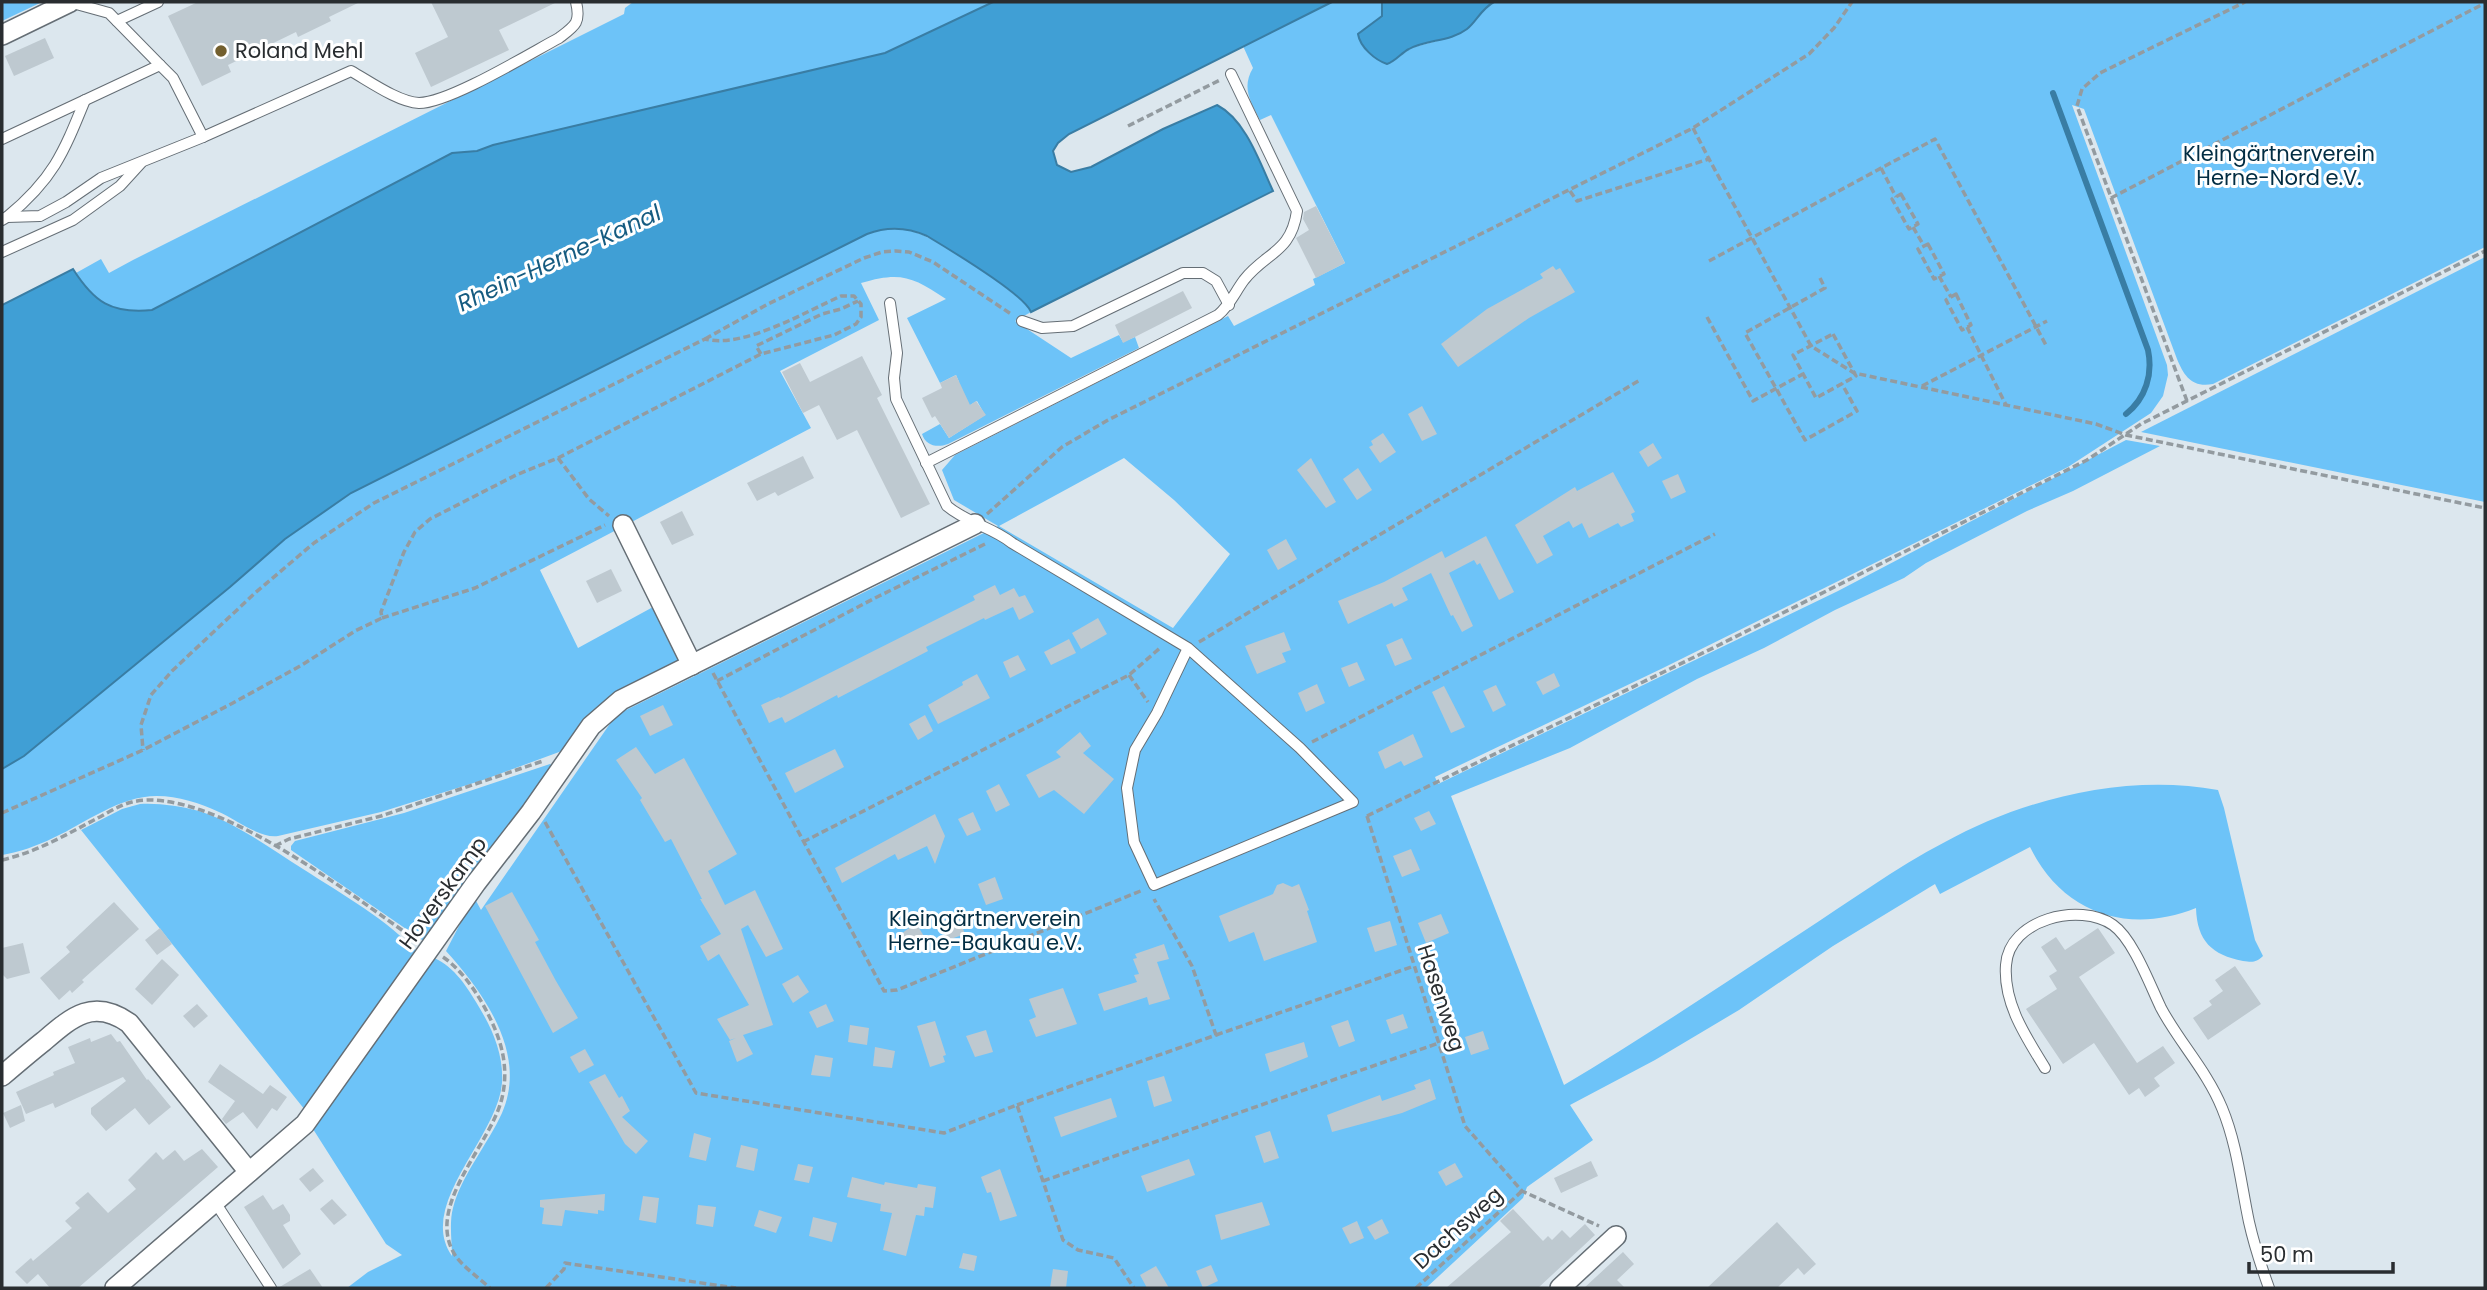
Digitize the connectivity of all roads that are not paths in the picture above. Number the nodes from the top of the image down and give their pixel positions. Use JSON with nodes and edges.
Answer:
{"nodes":[{"id":1,"x":69,"y":2,"type":"edge"},
{"id":2,"x":158,"y":2,"type":"edge"},
{"id":3,"x":576,"y":2,"type":"edge"},
{"id":4,"x":117,"y":21,"type":"junction"},
{"id":5,"x":2,"y":35,"type":"edge"},
{"id":6,"x":160,"y":65,"type":"junction"},
{"id":7,"x":1231,"y":74,"type":"road end"},
{"id":8,"x":85,"y":100,"type":"junction"},
{"id":9,"x":203,"y":137,"type":"junction"},
{"id":10,"x":2,"y":139,"type":"edge"},
{"id":11,"x":145,"y":159,"type":"junction"},
{"id":12,"x":4,"y":218,"type":"edge"},
{"id":13,"x":2,"y":252,"type":"edge"},
{"id":14,"x":890,"y":303,"type":"dead end"},
{"id":15,"x":1229,"y":305,"type":"junction"},
{"id":16,"x":1022,"y":321,"type":"road end"},
{"id":17,"x":926,"y":463,"type":"junction"},
{"id":18,"x":975,"y":524,"type":"junction"},
{"id":19,"x":623,"y":525,"type":"dead end"},
{"id":20,"x":1188,"y":648,"type":"junction"},
{"id":21,"x":692,"y":665,"type":"junction"},
{"id":22,"x":2045,"y":1068,"type":"dead end"},
{"id":23,"x":2,"y":1076,"type":"edge"},
{"id":24,"x":249,"y":1172,"type":"junction"},
{"id":25,"x":215,"y":1202,"type":"junction"},
{"id":26,"x":1616,"y":1236,"type":"road end"},
{"id":27,"x":115,"y":1288,"type":"edge"},
{"id":28,"x":271,"y":1288,"type":"edge"},
{"id":29,"x":1560,"y":1288,"type":"edge"},
{"id":30,"x":2269,"y":1288,"type":"edge"}],
"edges":[{"from":1,"to":4,"type":"lane"},
{"from":1,"to":5,"type":"street"},
{"from":2,"to":4,"type":"lane"},
{"from":3,"to":9,"type":"lane"},
{"from":4,"to":6,"type":"lane"},
{"from":6,"to":8,"type":"lane"},
{"from":6,"to":9,"type":"lane"},
{"from":7,"to":15,"type":"lane"},
{"from":8,"to":10,"type":"lane"},
{"from":8,"to":12,"type":"lane"},
{"from":9,"to":11,"type":"lane"},
{"from":11,"to":12,"type":"lane"},
{"from":11,"to":13,"type":"lane"},
{"from":14,"to":17,"type":"lane"},
{"from":15,"to":16,"type":"lane"},
{"from":15,"to":17,"type":"lane"},
{"from":17,"to":18,"type":"lane"},
{"from":18,"to":20,"type":"lane"},
{"from":18,"to":21,"type":"street","name":"Hoverskamp"},
{"from":19,"to":21,"type":"street"},
{"from":20,"to":20,"type":"lane"},
{"from":21,"to":24,"type":"street","name":"Hoverskamp"},
{"from":22,"to":30,"type":"lane"},
{"from":23,"to":24,"type":"street"},
{"from":24,"to":25,"type":"street","name":"Hoverskamp"},
{"from":25,"to":27,"type":"street","name":"Hoverskamp"},
{"from":25,"to":28,"type":"lane"},
{"from":26,"to":29,"type":"street"}]}
